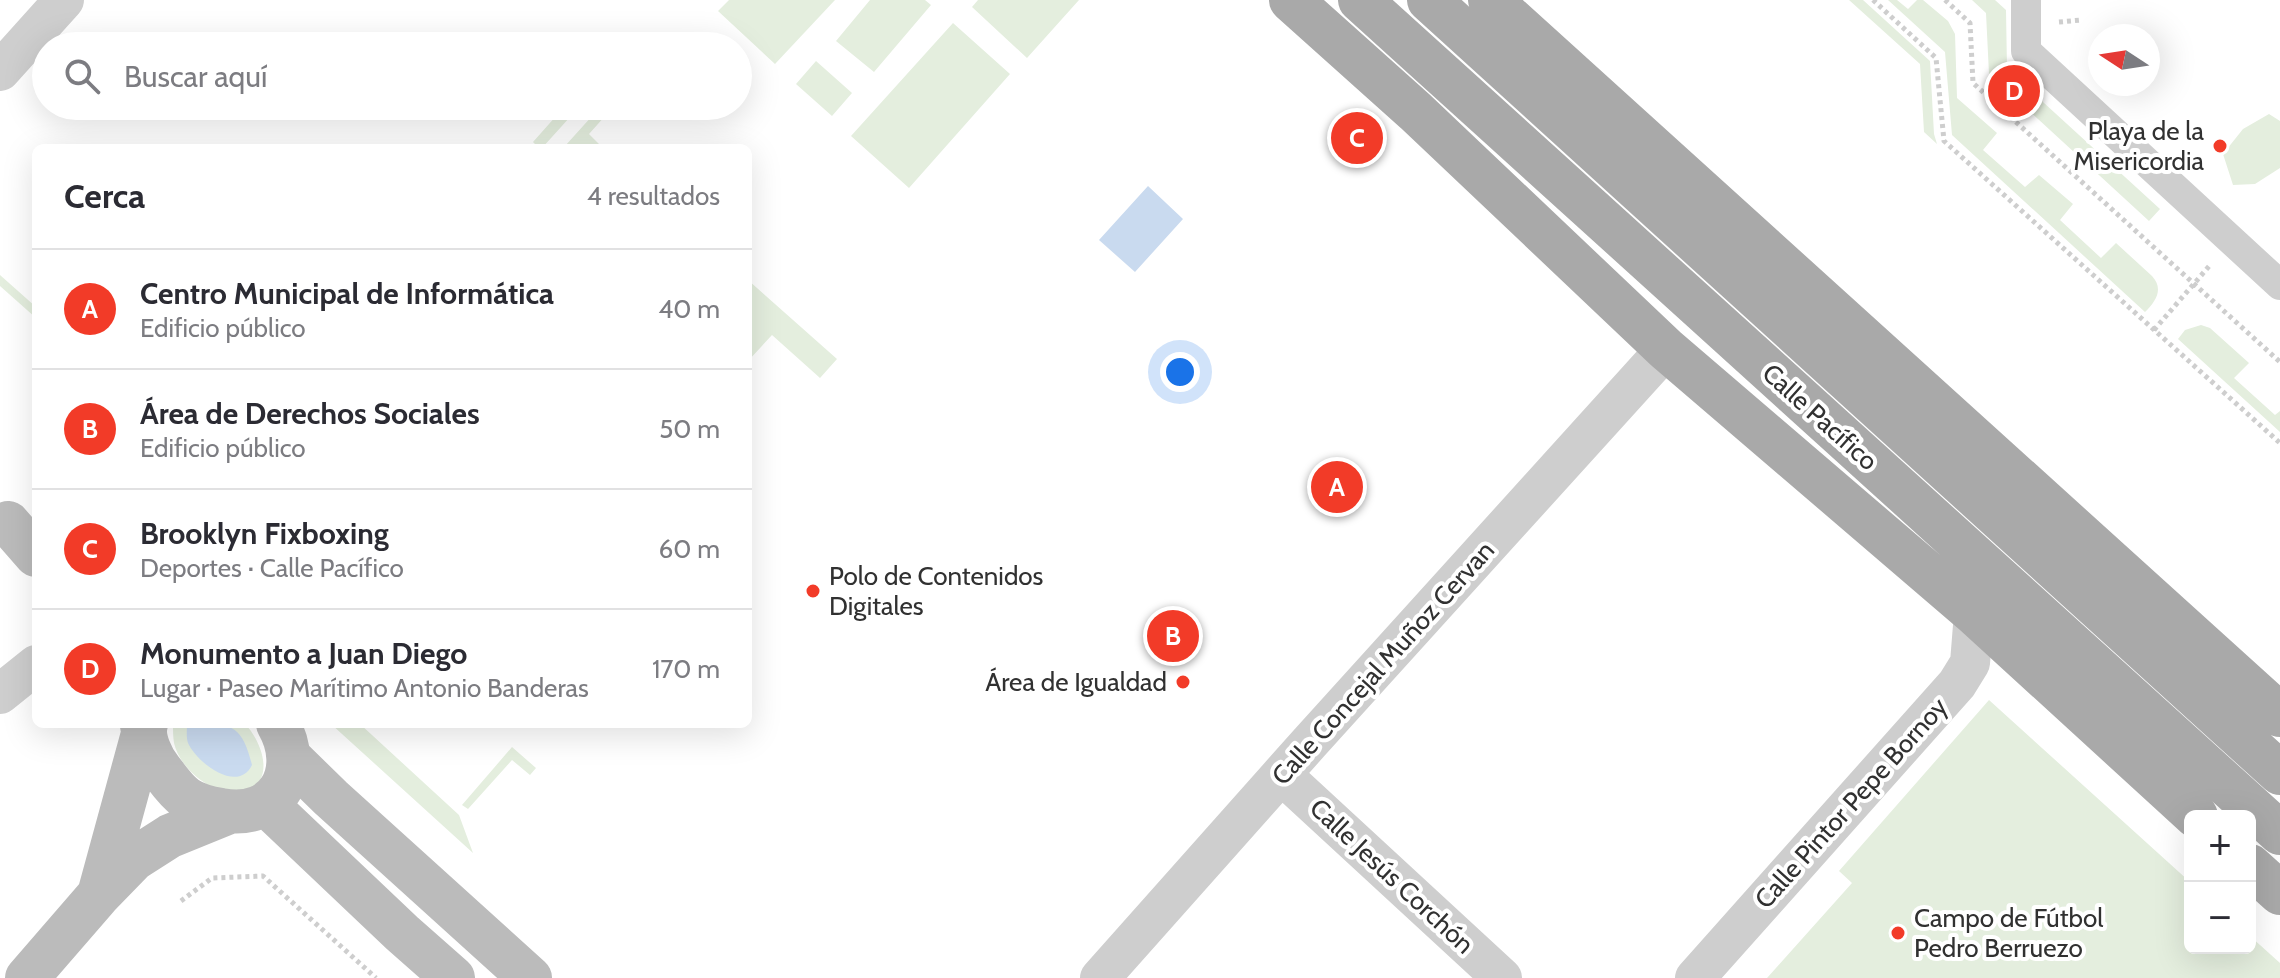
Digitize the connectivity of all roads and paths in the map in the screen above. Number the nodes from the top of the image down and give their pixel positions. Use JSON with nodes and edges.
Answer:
{"nodes":[{"id":1,"x":64,"y":0,"type":"edge"},
{"id":2,"x":1291,"y":0,"type":"edge"},
{"id":3,"x":1360,"y":0,"type":"edge"},
{"id":4,"x":1429,"y":0,"type":"edge"},
{"id":5,"x":1490,"y":0,"type":"edge"},
{"id":6,"x":1873,"y":0,"type":"edge"},
{"id":7,"x":1945,"y":0,"type":"edge"},
{"id":8,"x":2026,"y":0,"type":"edge"},
{"id":9,"x":35,"y":32,"type":"edge"},
{"id":10,"x":32,"y":36,"type":"edge"},
{"id":11,"x":0,"y":71,"type":"edge"},
{"id":12,"x":2232,"y":241,"type":"junction"},
{"id":13,"x":2194,"y":283,"type":"junction"},
{"id":14,"x":2280,"y":285,"type":"edge"},
{"id":15,"x":2154,"y":330,"type":"junction"},
{"id":16,"x":1666,"y":349,"type":"junction"},
{"id":17,"x":2280,"y":362,"type":"edge"},
{"id":18,"x":2280,"y":443,"type":"edge"},
{"id":19,"x":1974,"y":613,"type":"junction"},
{"id":20,"x":32,"y":668,"type":"edge"},
{"id":21,"x":0,"y":694,"type":"edge"},
{"id":22,"x":2280,"y":715,"type":"edge"},
{"id":23,"x":142,"y":728,"type":"edge"},
{"id":24,"x":144,"y":728,"type":"edge"},
{"id":25,"x":283,"y":741,"type":"edge"},
{"id":26,"x":2280,"y":773,"type":"edge"},
{"id":27,"x":1282,"y":775,"type":"junction"},
{"id":28,"x":248,"y":808,"type":"junction"},
{"id":29,"x":2189,"y":810,"type":"edge"},
{"id":30,"x":2280,"y":833,"type":"edge"},
{"id":31,"x":2256,"y":871,"type":"edge"},
{"id":32,"x":2280,"y":893,"type":"edge"},
{"id":33,"x":98,"y":896,"type":"junction"},
{"id":34,"x":181,"y":901,"type":"dead end"},
{"id":35,"x":27,"y":978,"type":"edge"},
{"id":36,"x":376,"y":978,"type":"edge"},
{"id":37,"x":453,"y":978,"type":"edge"},
{"id":38,"x":530,"y":978,"type":"edge"},
{"id":39,"x":1100,"y":978,"type":"edge"},
{"id":40,"x":1502,"y":978,"type":"edge"},
{"id":41,"x":1695,"y":978,"type":"edge"}],
"edges":[{"from":1,"to":9,"type":"street"},
{"from":2,"to":16,"type":"main road","name":"Calle Pacífico"},
{"from":3,"to":30,"type":"main road","name":"Calle Pacífico"},
{"from":4,"to":26,"type":"main road","name":"Calle Pacífico"},
{"from":5,"to":22,"type":"main road"},
{"from":6,"to":15,"type":"path"},
{"from":7,"to":13,"type":"path"},
{"from":8,"to":12,"type":"street"},
{"from":10,"to":11,"type":"street"},
{"from":12,"to":13,"type":"path"},
{"from":12,"to":14,"type":"street"},
{"from":13,"to":15,"type":"path"},
{"from":13,"to":17,"type":"path"},
{"from":15,"to":18,"type":"path"},
{"from":16,"to":19,"type":"main road","name":"Calle Pacífico"},
{"from":16,"to":27,"type":"street","name":"Calle Concejal Muñoz Cervan"},
{"from":19,"to":29,"type":"main road","name":"Calle Pacífico"},
{"from":19,"to":41,"type":"street","name":"Calle Pintor Pepe Bornoy"},
{"from":20,"to":21,"type":"street"},
{"from":23,"to":33,"type":"main road"},
{"from":24,"to":28,"type":"main road"},
{"from":25,"to":28,"type":"main road"},
{"from":25,"to":38,"type":"main road"},
{"from":27,"to":39,"type":"street","name":"Calle Concejal Muñoz Cervan"},
{"from":27,"to":40,"type":"street","name":"Calle Jesús Corchón"},
{"from":28,"to":33,"type":"main road"},
{"from":28,"to":37,"type":"main road"},
{"from":31,"to":32,"type":"main road"},
{"from":33,"to":35,"type":"main road"},
{"from":34,"to":36,"type":"path"}]}
